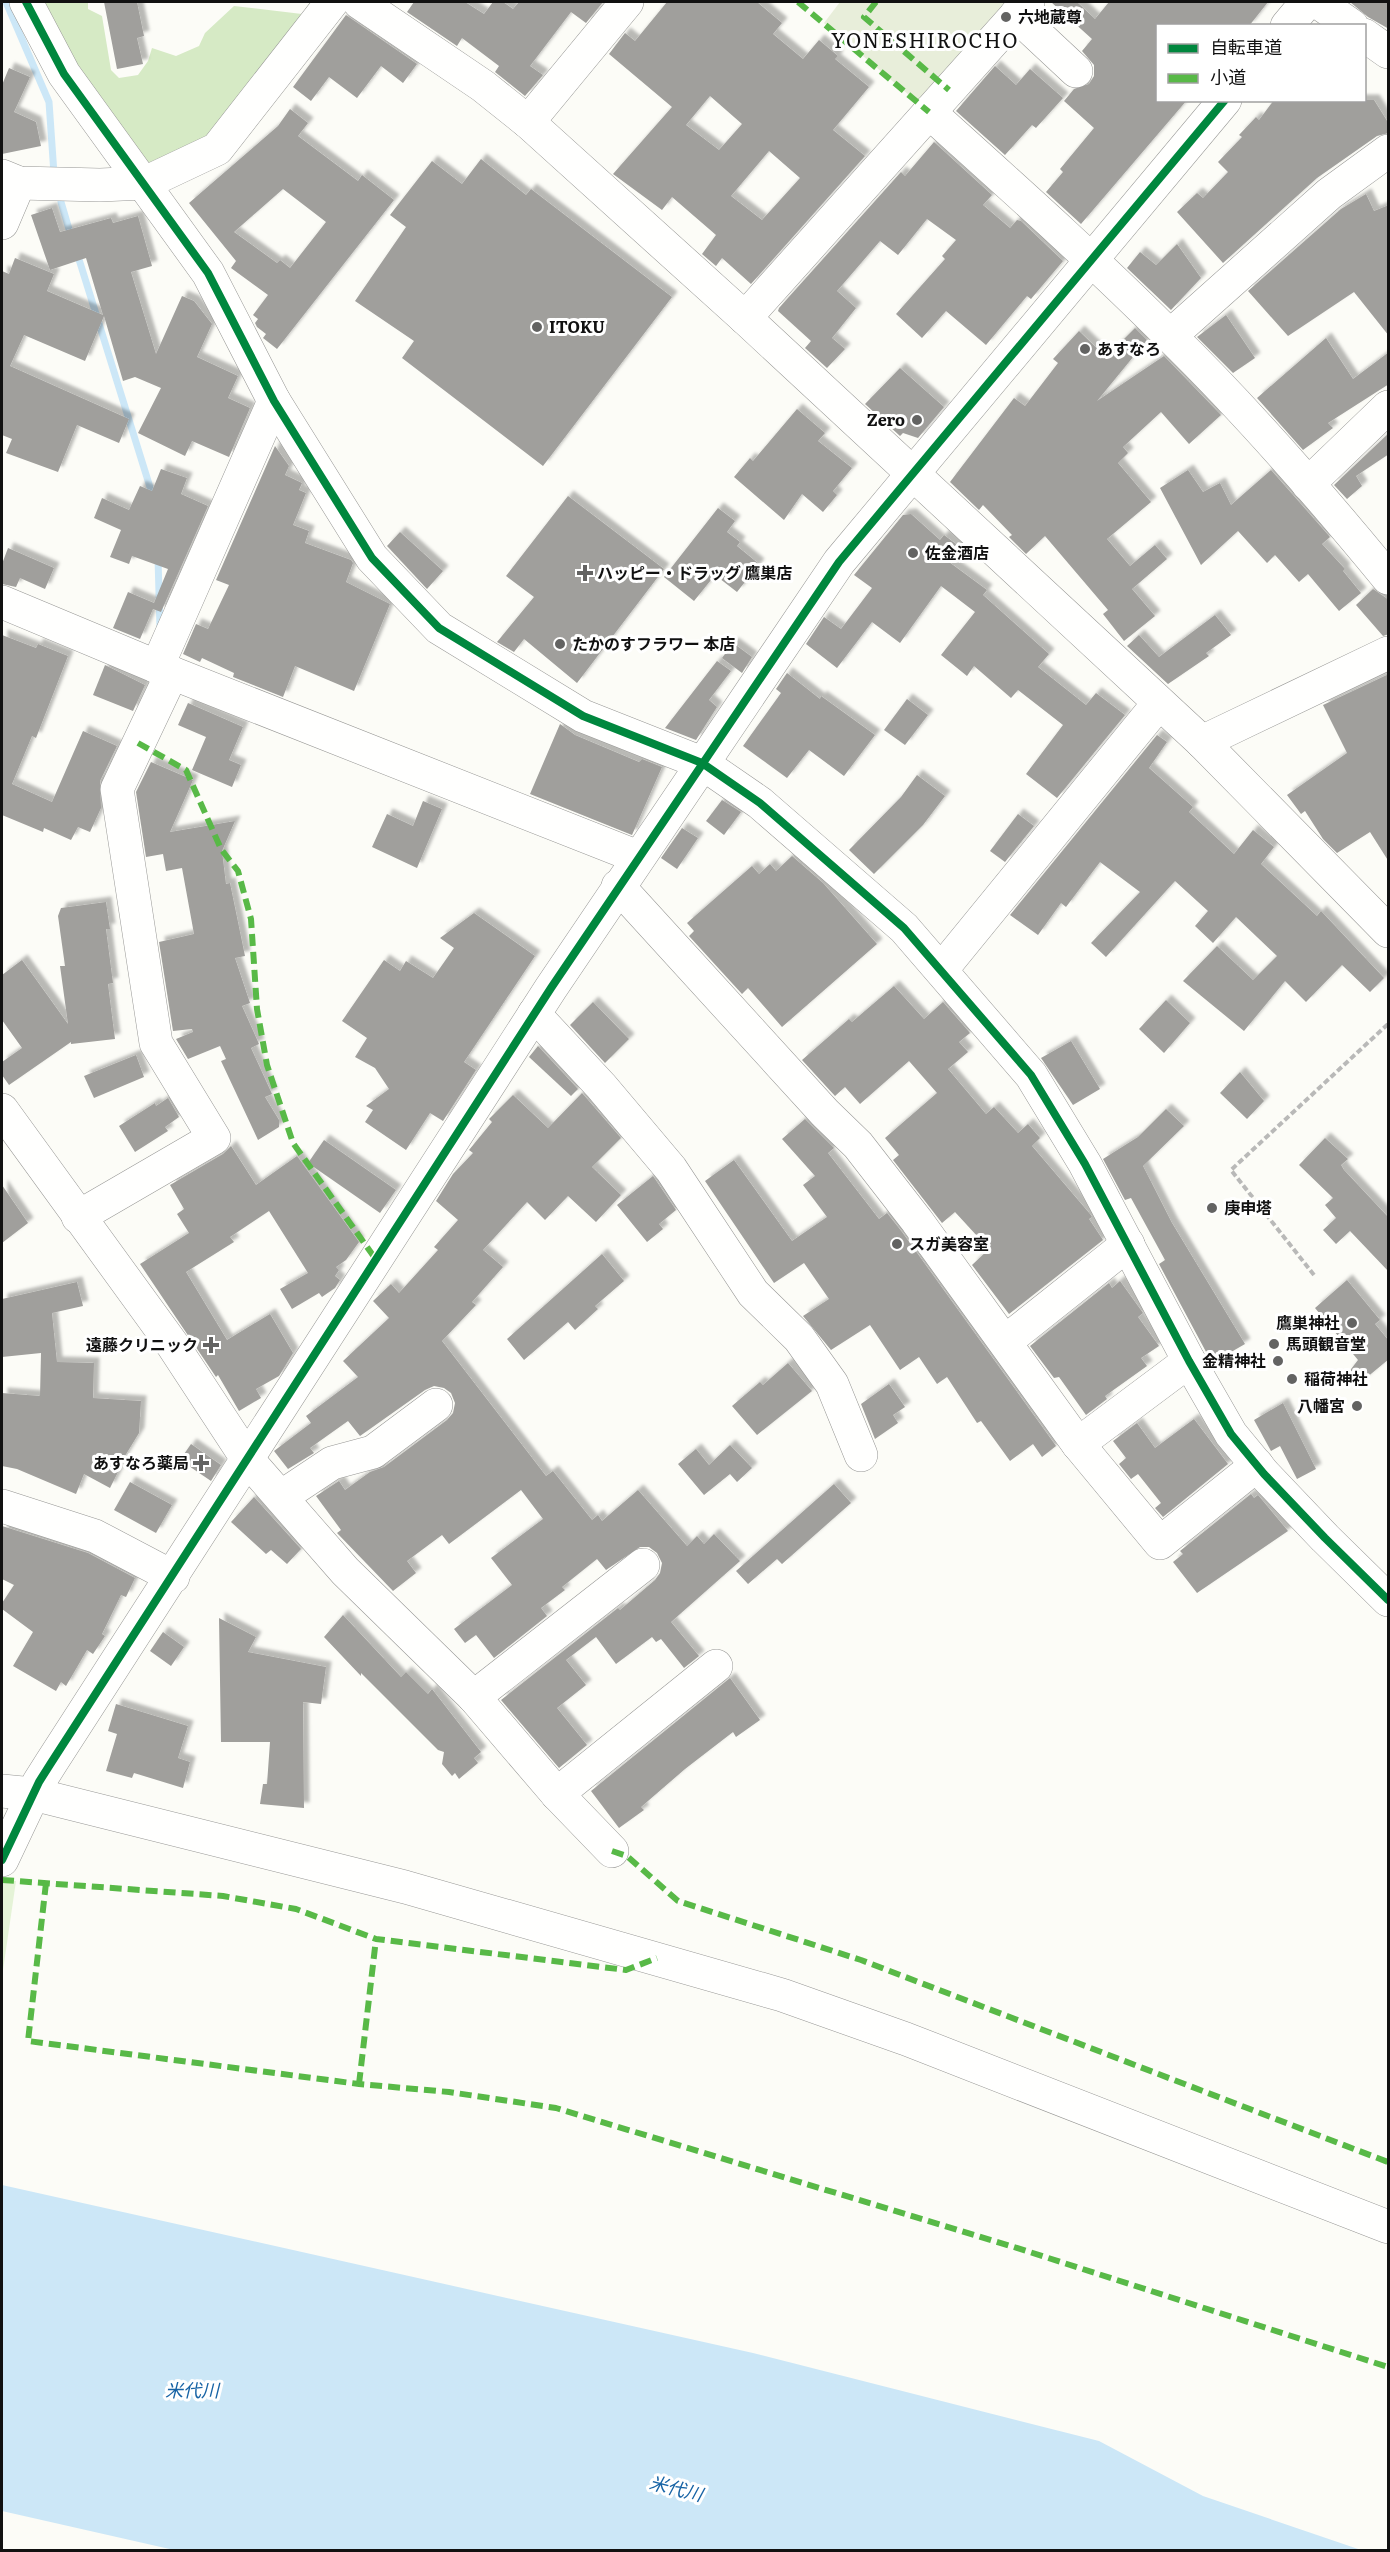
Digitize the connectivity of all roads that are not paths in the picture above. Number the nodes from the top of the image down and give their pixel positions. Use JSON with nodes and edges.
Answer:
{"nodes":[{"id":1,"x":26,"y":2,"type":"edge"},
{"id":2,"x":332,"y":2,"type":"edge"},
{"id":3,"x":359,"y":2,"type":"edge"},
{"id":4,"x":627,"y":2,"type":"edge"},
{"id":5,"x":1307,"y":2,"type":"edge"},
{"id":6,"x":1318,"y":2,"type":"edge"},
{"id":7,"x":1022,"y":8,"type":"edge"},
{"id":8,"x":1289,"y":24,"type":"edge"},
{"id":9,"x":1349,"y":24,"type":"edge"},
{"id":10,"x":1366,"y":36,"type":"edge"},
{"id":11,"x":1389,"y":52,"type":"edge"},
{"id":12,"x":1076,"y":71,"type":"dead end"},
{"id":13,"x":1223,"y":102,"type":"edge"},
{"id":14,"x":929,"y":112,"type":"junction"},
{"id":15,"x":528,"y":122,"type":"junction"},
{"id":16,"x":1389,"y":151,"type":"edge"},
{"id":17,"x":10,"y":179,"type":"edge"},
{"id":18,"x":145,"y":183,"type":"junction"},
{"id":19,"x":2,"y":224,"type":"edge"},
{"id":20,"x":1092,"y":260,"type":"junction"},
{"id":21,"x":746,"y":318,"type":"junction"},
{"id":22,"x":1170,"y":336,"type":"junction"},
{"id":23,"x":274,"y":401,"type":"junction"},
{"id":24,"x":1389,"y":406,"type":"edge"},
{"id":25,"x":911,"y":474,"type":"junction"},
{"id":26,"x":1308,"y":484,"type":"junction"},
{"id":27,"x":1389,"y":578,"type":"edge"},
{"id":28,"x":2,"y":602,"type":"edge"},
{"id":29,"x":1389,"y":652,"type":"edge"},
{"id":30,"x":165,"y":670,"type":"junction"},
{"id":31,"x":1159,"y":704,"type":"junction"},
{"id":32,"x":1202,"y":742,"type":"junction"},
{"id":33,"x":702,"y":763,"type":"junction"},
{"id":34,"x":638,"y":857,"type":"junction"},
{"id":35,"x":618,"y":886,"type":"junction"},
{"id":36,"x":1389,"y":931,"type":"edge"},
{"id":37,"x":942,"y":969,"type":"junction"},
{"id":38,"x":534,"y":1014,"type":"junction"},
{"id":39,"x":2,"y":1110,"type":"edge"},
{"id":40,"x":78,"y":1217,"type":"junction"},
{"id":41,"x":1128,"y":1244,"type":"junction"},
{"id":42,"x":1006,"y":1341,"type":"junction"},
{"id":43,"x":1189,"y":1361,"type":"junction"},
{"id":44,"x":436,"y":1405,"type":"dead end"},
{"id":45,"x":1078,"y":1444,"type":"junction"},
{"id":46,"x":861,"y":1455,"type":"dead end"},
{"id":47,"x":248,"y":1460,"type":"junction"},
{"id":48,"x":1257,"y":1465,"type":"junction"},
{"id":49,"x":281,"y":1497,"type":"junction"},
{"id":50,"x":2,"y":1506,"type":"edge"},
{"id":51,"x":642,"y":1565,"type":"dead end"},
{"id":52,"x":173,"y":1577,"type":"junction"},
{"id":53,"x":1389,"y":1600,"type":"edge"},
{"id":54,"x":716,"y":1666,"type":"dead end"},
{"id":55,"x":474,"y":1697,"type":"junction"},
{"id":56,"x":2,"y":1776,"type":"edge"},
{"id":57,"x":556,"y":1794,"type":"junction"},
{"id":58,"x":24,"y":1795,"type":"edge"},
{"id":59,"x":612,"y":1851,"type":"dead end"},
{"id":60,"x":2,"y":1860,"type":"edge"},
{"id":61,"x":1389,"y":2227,"type":"edge"}],
"edges":[{"from":1,"to":18,"type":"street"},
{"from":2,"to":18,"type":"street"},
{"from":3,"to":15,"type":"street"},
{"from":4,"to":15,"type":"street"},
{"from":5,"to":8,"type":"street"},
{"from":6,"to":9,"type":"street"},
{"from":7,"to":12,"type":"street"},
{"from":7,"to":14,"type":"street"},
{"from":10,"to":11,"type":"street"},
{"from":13,"to":20,"type":"street"},
{"from":14,"to":20,"type":"street"},
{"from":14,"to":21,"type":"street"},
{"from":15,"to":21,"type":"street"},
{"from":16,"to":22,"type":"street"},
{"from":17,"to":18,"type":"street"},
{"from":17,"to":19,"type":"street"},
{"from":18,"to":23,"type":"street"},
{"from":20,"to":22,"type":"street"},
{"from":20,"to":25,"type":"street"},
{"from":21,"to":25,"type":"street"},
{"from":22,"to":26,"type":"street"},
{"from":23,"to":30,"type":"street"},
{"from":23,"to":33,"type":"street"},
{"from":24,"to":26,"type":"street"},
{"from":25,"to":31,"type":"street"},
{"from":25,"to":33,"type":"street"},
{"from":26,"to":27,"type":"street"},
{"from":28,"to":30,"type":"street"},
{"from":29,"to":32,"type":"street"},
{"from":30,"to":34,"type":"street"},
{"from":30,"to":40,"type":"street"},
{"from":31,"to":32,"type":"street"},
{"from":31,"to":37,"type":"street"},
{"from":32,"to":36,"type":"street"},
{"from":33,"to":34,"type":"street"},
{"from":33,"to":37,"type":"street"},
{"from":34,"to":35,"type":"street"},
{"from":35,"to":38,"type":"street"},
{"from":35,"to":42,"type":"street"},
{"from":37,"to":41,"type":"street"},
{"from":38,"to":46,"type":"street"},
{"from":38,"to":47,"type":"street"},
{"from":39,"to":40,"type":"street"},
{"from":40,"to":47,"type":"street"},
{"from":41,"to":42,"type":"street"},
{"from":41,"to":43,"type":"street"},
{"from":42,"to":45,"type":"street"},
{"from":43,"to":45,"type":"street"},
{"from":43,"to":48,"type":"street"},
{"from":44,"to":49,"type":"street"},
{"from":45,"to":48,"type":"street"},
{"from":47,"to":49,"type":"street"},
{"from":47,"to":52,"type":"street"},
{"from":48,"to":53,"type":"street"},
{"from":49,"to":55,"type":"street"},
{"from":50,"to":52,"type":"street"},
{"from":51,"to":55,"type":"street"},
{"from":52,"to":58,"type":"street"},
{"from":54,"to":57,"type":"street"},
{"from":55,"to":57,"type":"street"},
{"from":56,"to":58,"type":"street"},
{"from":57,"to":59,"type":"street"},
{"from":58,"to":60,"type":"street"},
{"from":58,"to":61,"type":"street"}]}
